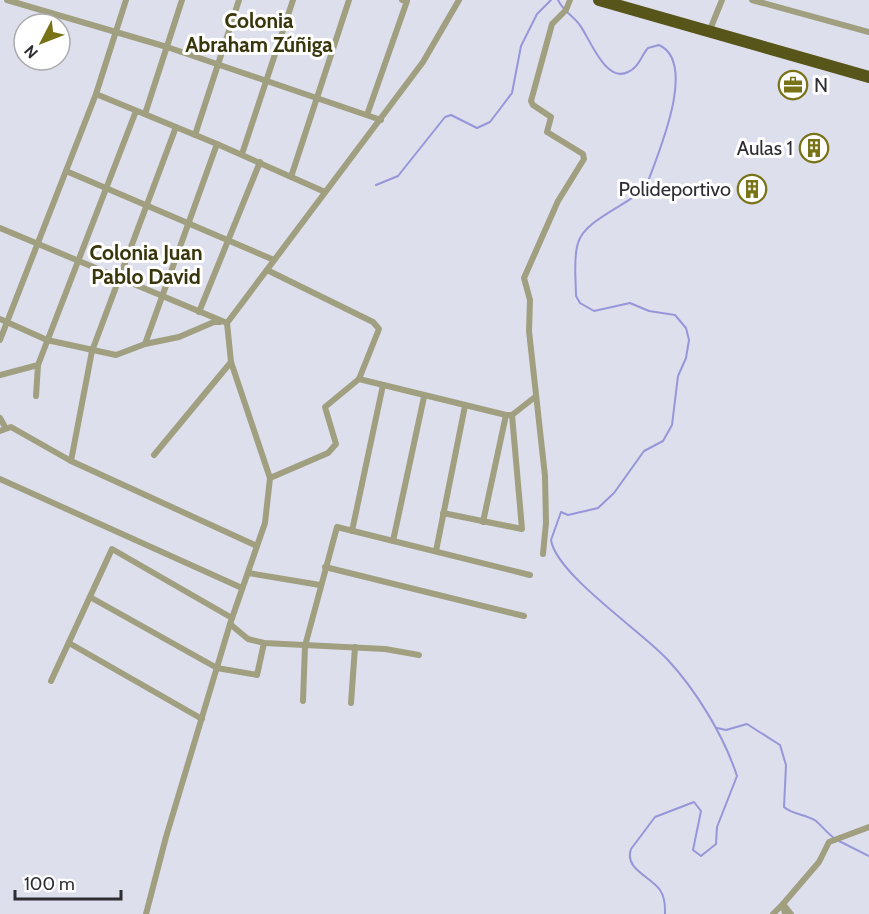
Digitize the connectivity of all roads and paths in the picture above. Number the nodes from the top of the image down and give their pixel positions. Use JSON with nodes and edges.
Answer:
{"nodes":[{"id":1,"x":7,"y":0,"type":"edge"},
{"id":2,"x":126,"y":0,"type":"edge"},
{"id":3,"x":182,"y":0,"type":"edge"},
{"id":4,"x":239,"y":0,"type":"edge"},
{"id":5,"x":293,"y":0,"type":"edge"},
{"id":6,"x":349,"y":0,"type":"edge"},
{"id":7,"x":402,"y":0,"type":"edge"},
{"id":8,"x":459,"y":0,"type":"edge"},
{"id":9,"x":570,"y":0,"type":"edge"},
{"id":10,"x":599,"y":0,"type":"edge"},
{"id":11,"x":722,"y":0,"type":"edge"},
{"id":12,"x":752,"y":0,"type":"edge"},
{"id":13,"x":116,"y":32,"type":"junction"},
{"id":14,"x":709,"y":32,"type":"junction"},
{"id":15,"x":869,"y":32,"type":"edge"},
{"id":16,"x":167,"y":47,"type":"junction"},
{"id":17,"x":218,"y":64,"type":"junction"},
{"id":18,"x":869,"y":77,"type":"edge"},
{"id":19,"x":268,"y":81,"type":"junction"},
{"id":20,"x":96,"y":94,"type":"junction"},
{"id":21,"x":316,"y":97,"type":"junction"},
{"id":22,"x":136,"y":111,"type":"junction"},
{"id":23,"x":145,"y":114,"type":"junction"},
{"id":24,"x":366,"y":115,"type":"junction"},
{"id":25,"x":381,"y":120,"type":"junction"},
{"id":26,"x":176,"y":127,"type":"junction"},
{"id":27,"x":195,"y":135,"type":"junction"},
{"id":28,"x":217,"y":144,"type":"junction"},
{"id":29,"x":242,"y":154,"type":"junction"},
{"id":30,"x":260,"y":162,"type":"junction"},
{"id":31,"x":66,"y":171,"type":"junction"},
{"id":32,"x":291,"y":177,"type":"junction"},
{"id":33,"x":105,"y":188,"type":"junction"},
{"id":34,"x":325,"y":192,"type":"junction"},
{"id":35,"x":145,"y":205,"type":"junction"},
{"id":36,"x":187,"y":223,"type":"junction"},
{"id":37,"x":0,"y":228,"type":"edge"},
{"id":38,"x":228,"y":240,"type":"junction"},
{"id":39,"x":36,"y":245,"type":"junction"},
{"id":40,"x":274,"y":260,"type":"junction"},
{"id":41,"x":77,"y":261,"type":"junction"},
{"id":42,"x":267,"y":270,"type":"junction"},
{"id":43,"x":118,"y":278,"type":"junction"},
{"id":44,"x":161,"y":297,"type":"junction"},
{"id":45,"x":199,"y":312,"type":"junction"},
{"id":46,"x":3,"y":320,"type":"edge"},
{"id":47,"x":227,"y":323,"type":"junction"},
{"id":48,"x":0,"y":340,"type":"edge"},
{"id":49,"x":47,"y":340,"type":"junction"},
{"id":50,"x":145,"y":344,"type":"junction"},
{"id":51,"x":92,"y":351,"type":"junction"},
{"id":52,"x":231,"y":362,"type":"junction"},
{"id":53,"x":38,"y":365,"type":"junction"},
{"id":54,"x":0,"y":375,"type":"edge"},
{"id":55,"x":359,"y":379,"type":"junction"},
{"id":56,"x":383,"y":385,"type":"junction"},
{"id":57,"x":36,"y":396,"type":"dead end"},
{"id":58,"x":424,"y":397,"type":"junction"},
{"id":59,"x":536,"y":397,"type":"junction"},
{"id":60,"x":465,"y":406,"type":"junction"},
{"id":61,"x":509,"y":415,"type":"junction"},
{"id":62,"x":0,"y":418,"type":"edge"},
{"id":63,"x":3,"y":429,"type":"edge"},
{"id":64,"x":154,"y":455,"type":"dead end"},
{"id":65,"x":71,"y":461,"type":"junction"},
{"id":66,"x":270,"y":478,"type":"junction"},
{"id":67,"x":0,"y":479,"type":"edge"},
{"id":68,"x":443,"y":513,"type":"junction"},
{"id":69,"x":483,"y":522,"type":"junction"},
{"id":70,"x":352,"y":531,"type":"junction"},
{"id":71,"x":393,"y":541,"type":"junction"},
{"id":72,"x":257,"y":546,"type":"junction"},
{"id":73,"x":436,"y":551,"type":"junction"},
{"id":74,"x":543,"y":554,"type":"dead end"},
{"id":75,"x":324,"y":567,"type":"junction"},
{"id":76,"x":248,"y":573,"type":"junction"},
{"id":77,"x":530,"y":575,"type":"dead end"},
{"id":78,"x":320,"y":585,"type":"junction"},
{"id":79,"x":242,"y":588,"type":"junction"},
{"id":80,"x":90,"y":597,"type":"junction"},
{"id":81,"x":524,"y":616,"type":"dead end"},
{"id":82,"x":231,"y":621,"type":"junction"},
{"id":83,"x":69,"y":643,"type":"junction"},
{"id":84,"x":264,"y":644,"type":"junction"},
{"id":85,"x":304,"y":646,"type":"junction"},
{"id":86,"x":355,"y":647,"type":"junction"},
{"id":87,"x":418,"y":655,"type":"dead end"},
{"id":88,"x":217,"y":668,"type":"junction"},
{"id":89,"x":51,"y":681,"type":"dead end"},
{"id":90,"x":303,"y":701,"type":"dead end"},
{"id":91,"x":351,"y":703,"type":"dead end"},
{"id":92,"x":202,"y":719,"type":"junction"},
{"id":93,"x":869,"y":827,"type":"edge"},
{"id":94,"x":783,"y":904,"type":"junction"},
{"id":95,"x":147,"y":914,"type":"edge"},
{"id":96,"x":773,"y":914,"type":"edge"},
{"id":97,"x":785,"y":914,"type":"edge"},
{"id":98,"x":791,"y":914,"type":"edge"}],
"edges":[{"from":1,"to":13,"type":"street"},
{"from":2,"to":13,"type":"street"},
{"from":3,"to":16,"type":"street"},
{"from":4,"to":17,"type":"street"},
{"from":5,"to":19,"type":"street"},
{"from":6,"to":21,"type":"street"},
{"from":7,"to":24,"type":"street"},
{"from":8,"to":25,"type":"street"},
{"from":9,"to":59,"type":"street"},
{"from":10,"to":14,"type":"highway"},
{"from":11,"to":14,"type":"street"},
{"from":12,"to":15,"type":"street"},
{"from":13,"to":16,"type":"street"},
{"from":13,"to":20,"type":"street"},
{"from":14,"to":18,"type":"highway"},
{"from":16,"to":17,"type":"street"},
{"from":16,"to":23,"type":"street"},
{"from":17,"to":19,"type":"street"},
{"from":17,"to":27,"type":"street"},
{"from":19,"to":21,"type":"street"},
{"from":19,"to":29,"type":"street"},
{"from":20,"to":22,"type":"street"},
{"from":20,"to":31,"type":"street"},
{"from":21,"to":24,"type":"street"},
{"from":21,"to":32,"type":"street"},
{"from":22,"to":23,"type":"street"},
{"from":22,"to":33,"type":"street"},
{"from":23,"to":26,"type":"street"},
{"from":24,"to":25,"type":"street"},
{"from":25,"to":34,"type":"street"},
{"from":26,"to":27,"type":"street"},
{"from":26,"to":35,"type":"street"},
{"from":27,"to":28,"type":"street"},
{"from":28,"to":29,"type":"street"},
{"from":28,"to":36,"type":"street"},
{"from":29,"to":30,"type":"street"},
{"from":30,"to":32,"type":"street"},
{"from":30,"to":38,"type":"street"},
{"from":31,"to":33,"type":"street"},
{"from":31,"to":39,"type":"street"},
{"from":32,"to":34,"type":"street"},
{"from":33,"to":35,"type":"street"},
{"from":33,"to":41,"type":"street"},
{"from":34,"to":40,"type":"street"},
{"from":35,"to":36,"type":"street"},
{"from":35,"to":43,"type":"street"},
{"from":36,"to":38,"type":"street"},
{"from":36,"to":44,"type":"street"},
{"from":37,"to":39,"type":"street"},
{"from":38,"to":40,"type":"street"},
{"from":38,"to":45,"type":"street"},
{"from":39,"to":41,"type":"street"},
{"from":39,"to":46,"type":"street"},
{"from":40,"to":42,"type":"street"},
{"from":41,"to":43,"type":"street"},
{"from":41,"to":49,"type":"street"},
{"from":42,"to":47,"type":"street"},
{"from":42,"to":55,"type":"street"},
{"from":43,"to":44,"type":"street"},
{"from":43,"to":51,"type":"street"},
{"from":44,"to":45,"type":"street"},
{"from":44,"to":50,"type":"street"},
{"from":45,"to":47,"type":"street"},
{"from":46,"to":48,"type":"street"},
{"from":46,"to":49,"type":"street"},
{"from":47,"to":50,"type":"street"},
{"from":47,"to":52,"type":"street"},
{"from":49,"to":51,"type":"street"},
{"from":49,"to":53,"type":"street"},
{"from":50,"to":51,"type":"street"},
{"from":51,"to":65,"type":"street"},
{"from":52,"to":64,"type":"street"},
{"from":52,"to":66,"type":"street"},
{"from":53,"to":54,"type":"street"},
{"from":53,"to":57,"type":"street"},
{"from":55,"to":56,"type":"street"},
{"from":55,"to":66,"type":"street"},
{"from":56,"to":58,"type":"street"},
{"from":56,"to":70,"type":"street"},
{"from":58,"to":60,"type":"street"},
{"from":58,"to":71,"type":"street"},
{"from":59,"to":61,"type":"street"},
{"from":59,"to":74,"type":"street"},
{"from":60,"to":61,"type":"street"},
{"from":60,"to":68,"type":"street"},
{"from":61,"to":69,"type":"street"},
{"from":61,"to":69,"type":"street"},
{"from":62,"to":63,"type":"street"},
{"from":63,"to":65,"type":"street"},
{"from":65,"to":72,"type":"street"},
{"from":66,"to":72,"type":"street"},
{"from":67,"to":79,"type":"street"},
{"from":68,"to":69,"type":"street"},
{"from":68,"to":73,"type":"street"},
{"from":70,"to":71,"type":"street"},
{"from":70,"to":75,"type":"street"},
{"from":71,"to":73,"type":"street"},
{"from":72,"to":76,"type":"street"},
{"from":73,"to":77,"type":"street"},
{"from":75,"to":78,"type":"street"},
{"from":75,"to":81,"type":"street"},
{"from":76,"to":78,"type":"street"},
{"from":76,"to":79,"type":"street"},
{"from":78,"to":85,"type":"street"},
{"from":79,"to":82,"type":"street"},
{"from":80,"to":82,"type":"street"},
{"from":80,"to":83,"type":"street"},
{"from":80,"to":88,"type":"street"},
{"from":82,"to":84,"type":"street"},
{"from":82,"to":88,"type":"street"},
{"from":83,"to":89,"type":"street"},
{"from":83,"to":92,"type":"street"},
{"from":84,"to":85,"type":"street"},
{"from":84,"to":88,"type":"street"},
{"from":85,"to":86,"type":"street"},
{"from":85,"to":90,"type":"street"},
{"from":86,"to":87,"type":"street"},
{"from":86,"to":91,"type":"street"},
{"from":88,"to":92,"type":"street"},
{"from":92,"to":95,"type":"street"},
{"from":93,"to":94,"type":"street"},
{"from":94,"to":96,"type":"street"},
{"from":94,"to":97,"type":"street"},
{"from":94,"to":98,"type":"street"}]}
